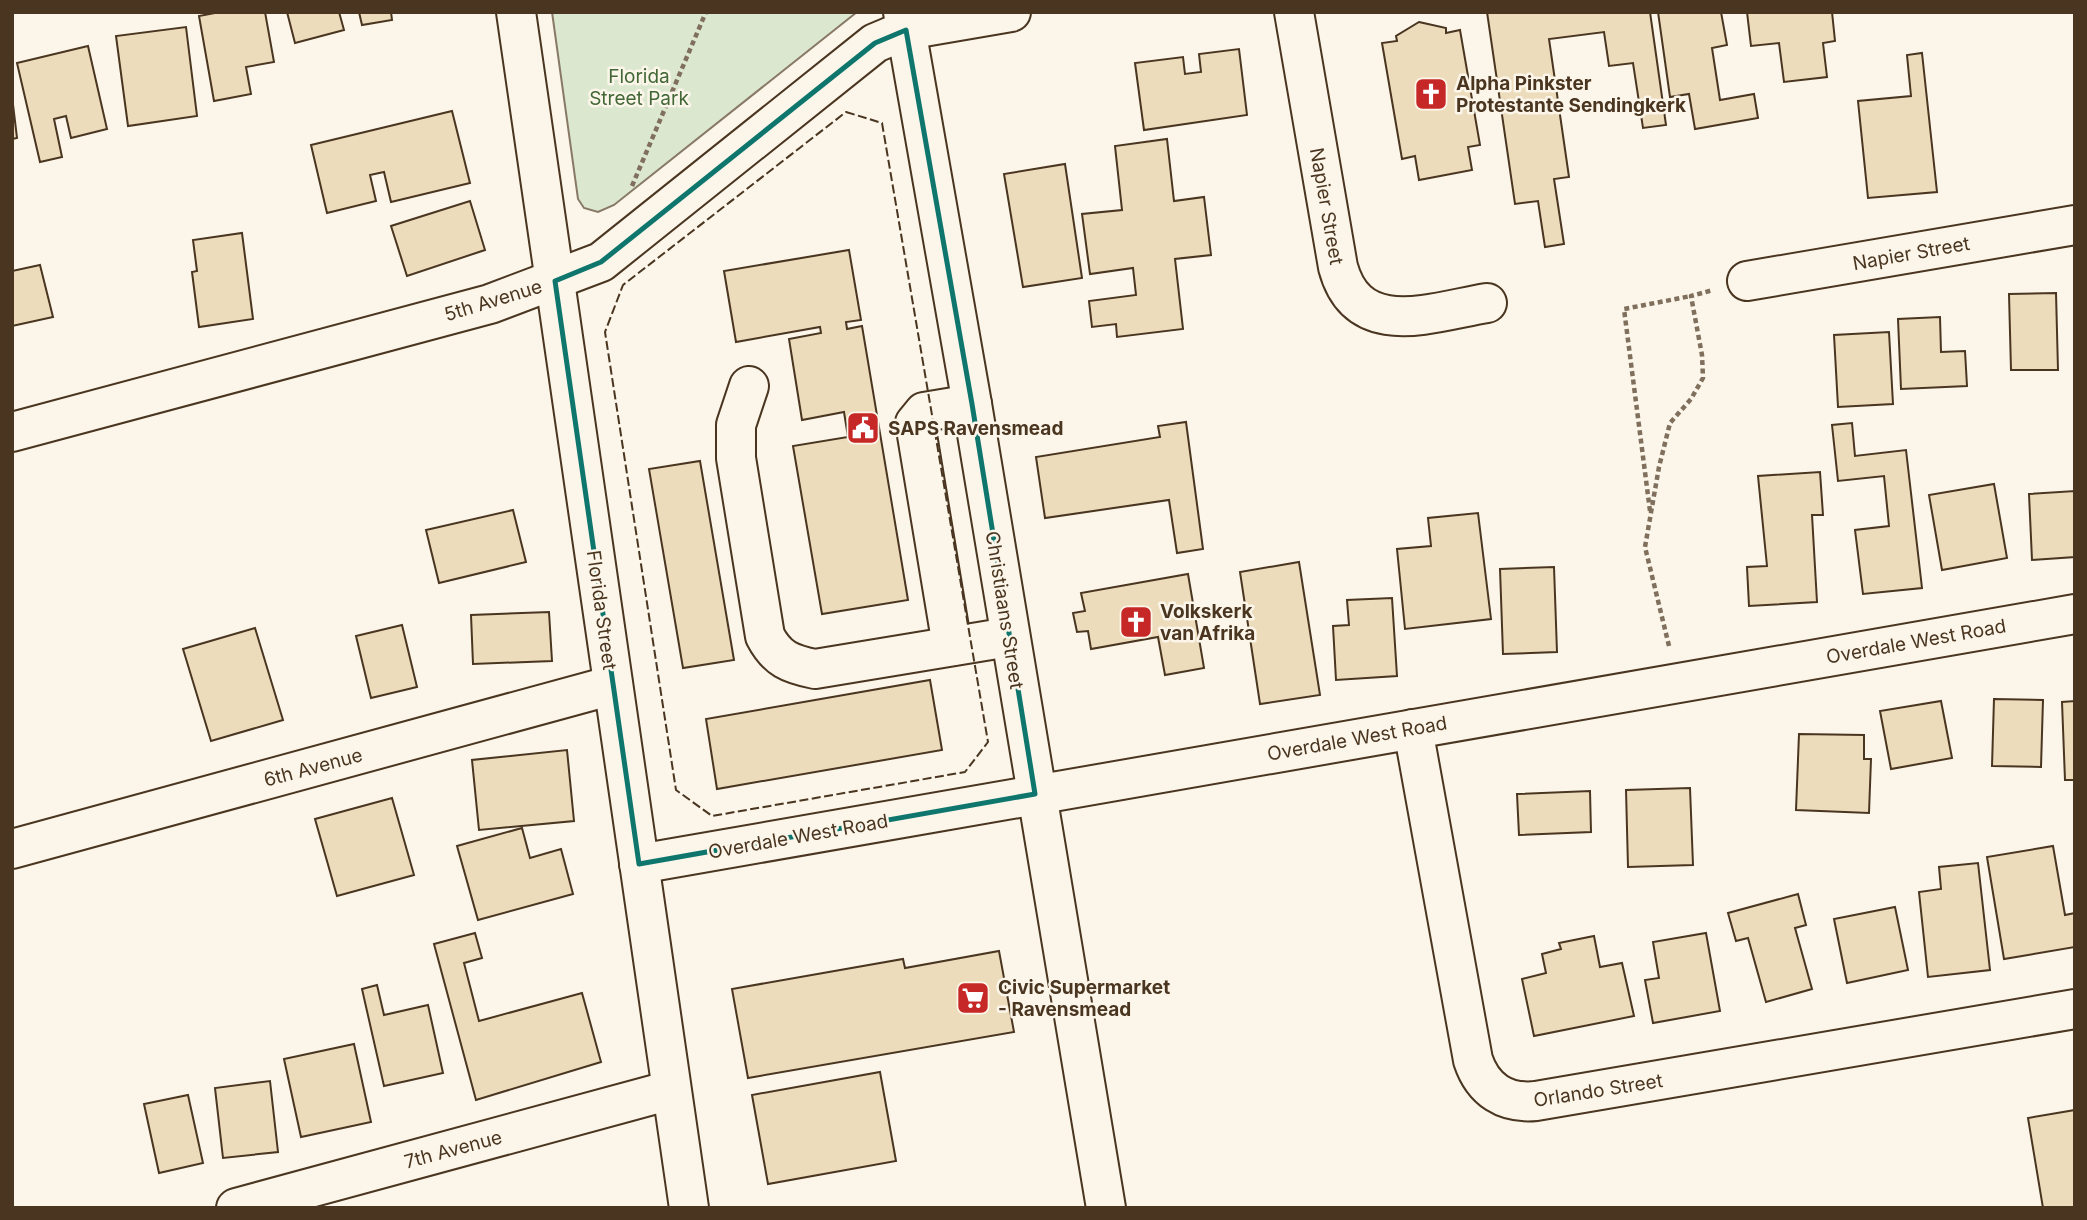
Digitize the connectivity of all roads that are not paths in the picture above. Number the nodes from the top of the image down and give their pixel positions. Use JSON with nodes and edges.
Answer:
{"nodes":[{"id":1,"x":516,"y":12,"type":"edge"},
{"id":2,"x":1011,"y":12,"type":"edge"},
{"id":3,"x":1294,"y":12,"type":"edge"},
{"id":4,"x":905,"y":21,"type":"edge"},
{"id":5,"x":2075,"y":225,"type":"edge"},
{"id":6,"x":555,"y":281,"type":"junction"},
{"id":7,"x":1747,"y":281,"type":"road end"},
{"id":8,"x":1487,"y":303,"type":"dead end"},
{"id":9,"x":748,"y":386,"type":"dead end"},
{"id":10,"x":972,"y":404,"type":"junction"},
{"id":11,"x":12,"y":432,"type":"edge"},
{"id":12,"x":2075,"y":614,"type":"edge"},
{"id":13,"x":1009,"y":637,"type":"junction"},
{"id":14,"x":952,"y":646,"type":"junction"},
{"id":15,"x":613,"y":685,"type":"junction"},
{"id":16,"x":1413,"y":729,"type":"junction"},
{"id":17,"x":1035,"y":794,"type":"junction"},
{"id":18,"x":12,"y":849,"type":"edge"},
{"id":19,"x":639,"y":864,"type":"junction"},
{"id":20,"x":2075,"y":1009,"type":"edge"},
{"id":21,"x":671,"y":1090,"type":"junction"},
{"id":22,"x":236,"y":1208,"type":"edge"},
{"id":23,"x":689,"y":1208,"type":"edge"},
{"id":24,"x":1106,"y":1208,"type":"edge"}],
"edges":[{"from":1,"to":6,"type":"street","name":"Florida Street"},
{"from":2,"to":4,"type":"street","name":"5th Avenue"},
{"from":3,"to":8,"type":"street","name":"Napier Street"},
{"from":4,"to":6,"type":"street","name":"5th Avenue"},
{"from":4,"to":10,"type":"street","name":"Christiaans Street"},
{"from":5,"to":7,"type":"street","name":"Napier Street"},
{"from":6,"to":11,"type":"street","name":"5th Avenue"},
{"from":6,"to":15,"type":"street","name":"Florida Street"},
{"from":9,"to":14,"type":"street"},
{"from":10,"to":13,"type":"street","name":"Christiaans Street"},
{"from":10,"to":14,"type":"street"},
{"from":12,"to":16,"type":"street","name":"Overdale West Road"},
{"from":13,"to":14,"type":"street"},
{"from":13,"to":17,"type":"street","name":"Christiaans Street"},
{"from":15,"to":18,"type":"street","name":"6th Avenue"},
{"from":15,"to":19,"type":"street","name":"Florida Street"},
{"from":16,"to":17,"type":"street","name":"Overdale West Road"},
{"from":16,"to":20,"type":"street","name":"Orlando Street"},
{"from":17,"to":19,"type":"street","name":"Overdale West Road"},
{"from":17,"to":24,"type":"street","name":"Christiaans Street"},
{"from":19,"to":21,"type":"street","name":"Florida Street"},
{"from":21,"to":22,"type":"street","name":"7th Avenue"},
{"from":21,"to":23,"type":"street","name":"Florida Street"}]}
